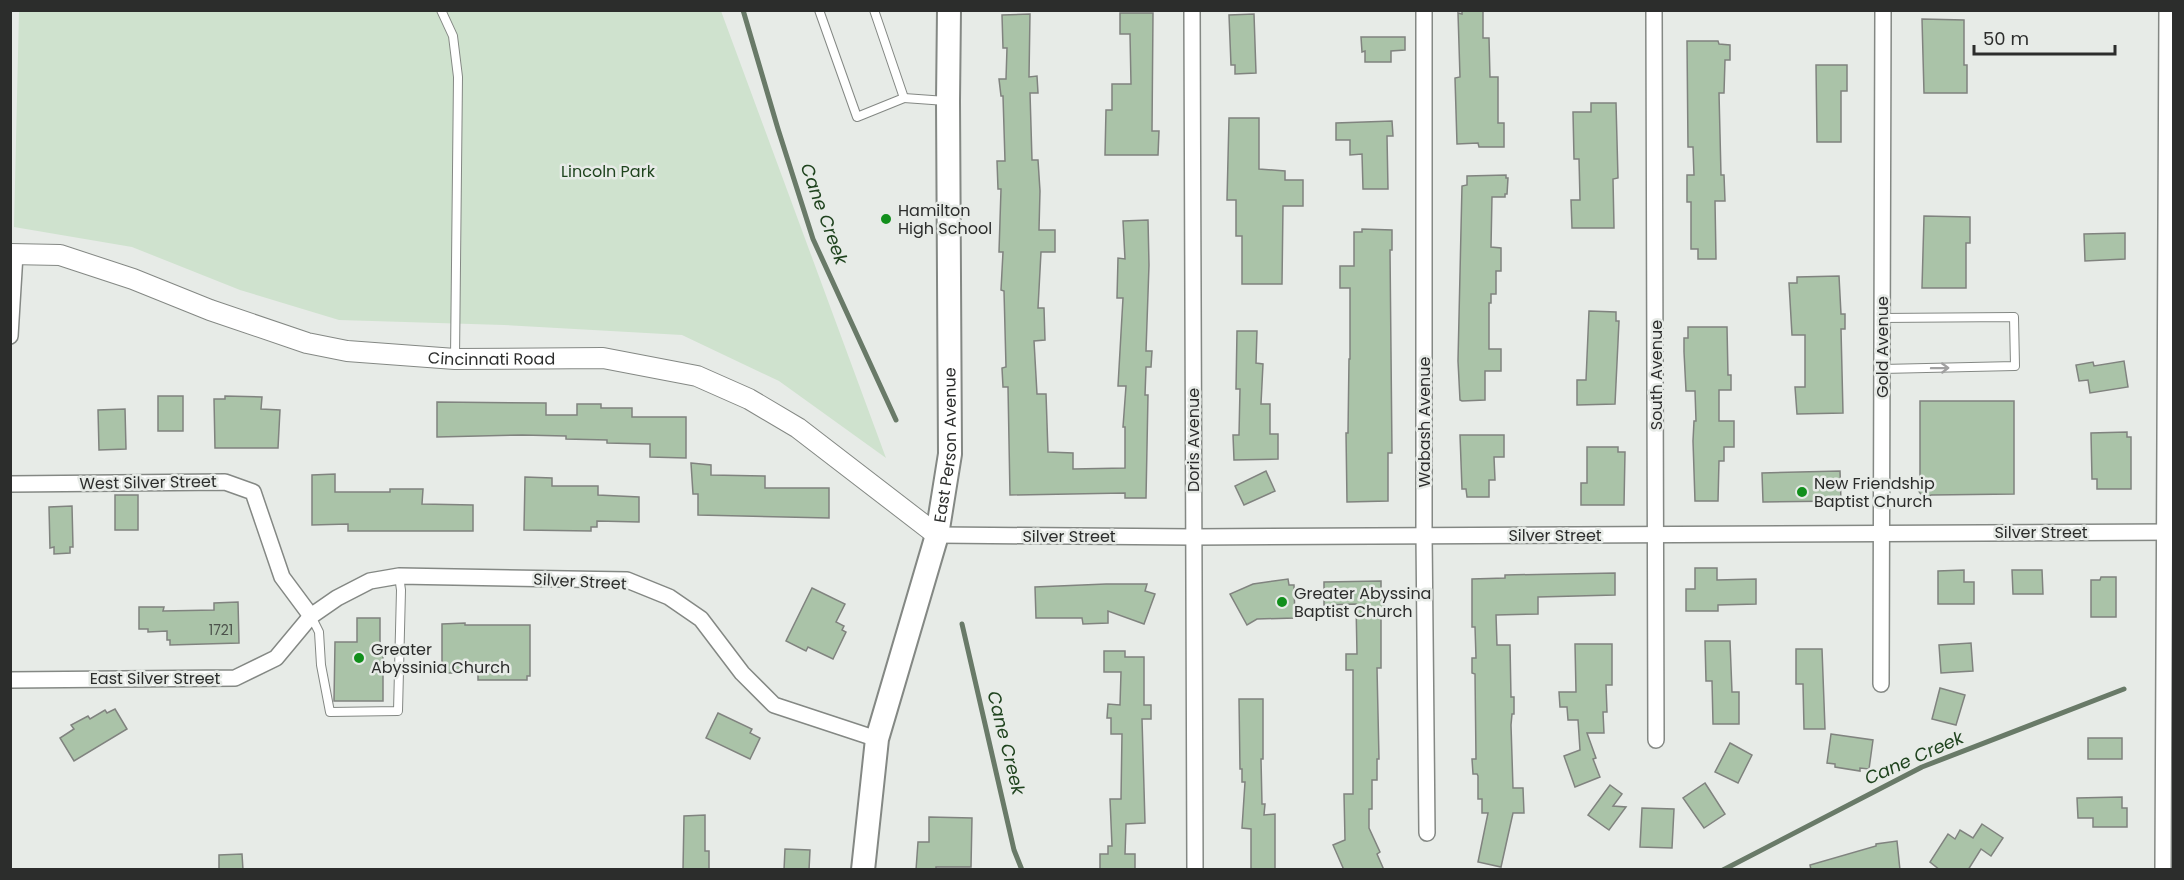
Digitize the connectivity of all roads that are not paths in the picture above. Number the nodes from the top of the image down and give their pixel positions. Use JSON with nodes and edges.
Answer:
{"nodes":[{"id":1,"x":441,"y":10,"type":"edge"},
{"id":2,"x":819,"y":10,"type":"edge"},
{"id":3,"x":874,"y":10,"type":"edge"},
{"id":4,"x":950,"y":10,"type":"edge"},
{"id":5,"x":1192,"y":10,"type":"edge"},
{"id":6,"x":1424,"y":10,"type":"edge"},
{"id":7,"x":1654,"y":10,"type":"edge"},
{"id":8,"x":1883,"y":10,"type":"edge"},
{"id":9,"x":2167,"y":10,"type":"edge"},
{"id":10,"x":904,"y":98,"type":"junction"},
{"id":11,"x":948,"y":101,"type":"junction"},
{"id":12,"x":13,"y":254,"type":"edge"},
{"id":13,"x":1881,"y":318,"type":"junction"},
{"id":14,"x":10,"y":336,"type":"edge"},
{"id":15,"x":455,"y":359,"type":"junction"},
{"id":16,"x":1882,"y":369,"type":"junction"},
{"id":17,"x":10,"y":484,"type":"edge"},
{"id":18,"x":1882,"y":532,"type":"junction"},
{"id":19,"x":2170,"y":532,"type":"edge"},
{"id":20,"x":1656,"y":534,"type":"junction"},
{"id":21,"x":937,"y":535,"type":"junction"},
{"id":22,"x":1424,"y":536,"type":"junction"},
{"id":23,"x":1193,"y":537,"type":"junction"},
{"id":24,"x":399,"y":576,"type":"junction"},
{"id":25,"x":311,"y":616,"type":"junction"},
{"id":26,"x":10,"y":680,"type":"edge"},
{"id":27,"x":1881,"y":684,"type":"dead end"},
{"id":28,"x":877,"y":739,"type":"junction"},
{"id":29,"x":1656,"y":740,"type":"dead end"},
{"id":30,"x":2168,"y":764,"type":"edge"},
{"id":31,"x":1426,"y":833,"type":"dead end"},
{"id":32,"x":863,"y":870,"type":"edge"},
{"id":33,"x":1195,"y":870,"type":"edge"},
{"id":34,"x":2163,"y":870,"type":"edge"}],
"edges":[{"from":1,"to":15,"type":"lane"},
{"from":2,"to":10,"type":"lane"},
{"from":3,"to":10,"type":"lane"},
{"from":4,"to":11,"type":"main road","name":"East Person Avenue"},
{"from":5,"to":23,"type":"street","name":"Doris Avenue"},
{"from":6,"to":22,"type":"street","name":"Wabash Avenue"},
{"from":7,"to":20,"type":"street","name":"South Avenue"},
{"from":8,"to":13,"type":"street","name":"Gold Avenue"},
{"from":9,"to":19,"type":"street"},
{"from":10,"to":11,"type":"lane"},
{"from":11,"to":21,"type":"main road","name":"East Person Avenue"},
{"from":12,"to":14,"type":"street"},
{"from":12,"to":15,"type":"street","name":"Cincinnati Road"},
{"from":13,"to":16,"type":"street","name":"Gold Avenue"},
{"from":16,"to":13,"type":"lane","one_way":true},
{"from":15,"to":21,"type":"street","name":"Cincinnati Road"},
{"from":16,"to":18,"type":"street","name":"Gold Avenue"},
{"from":17,"to":25,"type":"street","name":"West Silver Street"},
{"from":18,"to":19,"type":"street","name":"Silver Street"},
{"from":18,"to":20,"type":"street","name":"Silver Street"},
{"from":18,"to":27,"type":"street","name":"Gold Avenue"},
{"from":19,"to":30,"type":"street"},
{"from":20,"to":22,"type":"street","name":"Silver Street"},
{"from":20,"to":29,"type":"street","name":"South Avenue"},
{"from":21,"to":23,"type":"street","name":"Silver Street"},
{"from":21,"to":28,"type":"main road","name":"East Person Avenue"},
{"from":22,"to":23,"type":"street","name":"Silver Street"},
{"from":22,"to":31,"type":"street","name":"Wabash Avenue"},
{"from":23,"to":33,"type":"street","name":"Doris Avenue"},
{"from":24,"to":25,"type":"street","name":"Silver Street"},
{"from":24,"to":25,"type":"lane"},
{"from":24,"to":28,"type":"street","name":"Silver Street"},
{"from":25,"to":26,"type":"street","name":"East Silver Street"},
{"from":28,"to":32,"type":"main road","name":"East Person Avenue"},
{"from":30,"to":34,"type":"street"}]}
